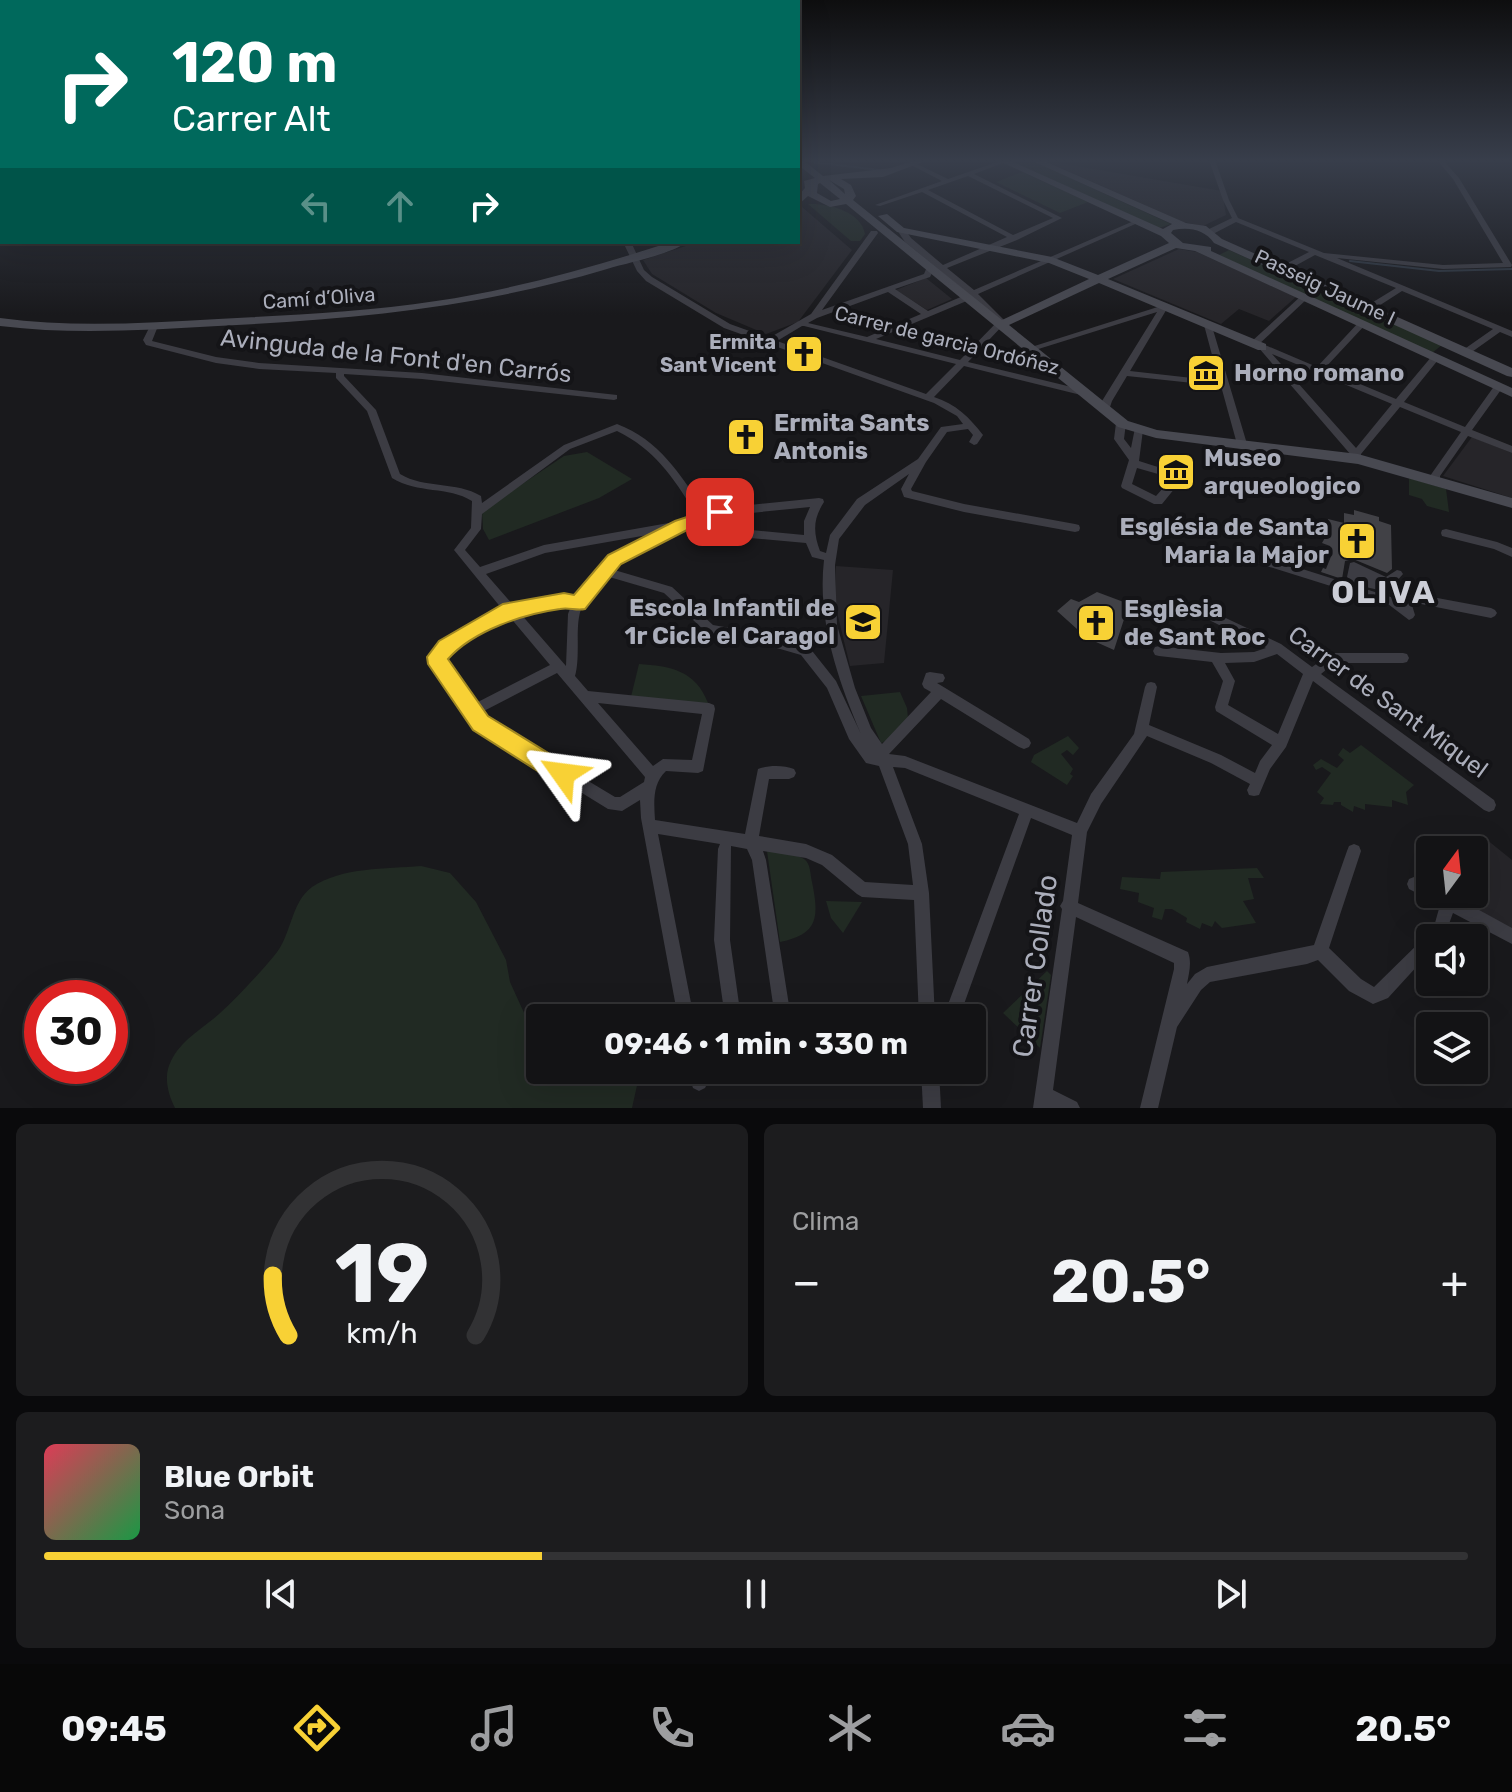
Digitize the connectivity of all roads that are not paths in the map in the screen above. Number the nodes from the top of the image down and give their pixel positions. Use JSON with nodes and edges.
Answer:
{"nodes":[{"id":1,"x":862,"y":212,"type":"edge"},
{"id":2,"x":878,"y":212,"type":"edge"},
{"id":3,"x":965,"y":212,"type":"edge"},
{"id":4,"x":1046,"y":212,"type":"edge"},
{"id":5,"x":1117,"y":212,"type":"edge"},
{"id":6,"x":1153,"y":212,"type":"edge"},
{"id":7,"x":1230,"y":212,"type":"edge"},
{"id":8,"x":1476,"y":212,"type":"edge"},
{"id":9,"x":1236,"y":219,"type":"junction"},
{"id":10,"x":1138,"y":221,"type":"junction"},
{"id":11,"x":1183,"y":225,"type":"junction"},
{"id":12,"x":901,"y":230,"type":"junction"},
{"id":13,"x":874,"y":233,"type":"dead end"},
{"id":14,"x":1165,"y":234,"type":"junction"},
{"id":15,"x":1214,"y":237,"type":"junction"},
{"id":16,"x":1014,"y":238,"type":"junction"},
{"id":17,"x":628,"y":244,"type":"edge"},
{"id":18,"x":676,"y":244,"type":"edge"},
{"id":19,"x":1175,"y":244,"type":"junction"},
{"id":20,"x":990,"y":247,"type":"junction"},
{"id":21,"x":1199,"y":249,"type":"junction"},
{"id":22,"x":1320,"y":253,"type":"junction"},
{"id":23,"x":634,"y":258,"type":"junction"},
{"id":24,"x":1052,"y":260,"type":"junction"},
{"id":25,"x":936,"y":268,"type":"junction"},
{"id":26,"x":1281,"y":270,"type":"junction"},
{"id":27,"x":1099,"y":279,"type":"junction"},
{"id":28,"x":1402,"y":288,"type":"junction"},
{"id":29,"x":889,"y":289,"type":"junction"},
{"id":30,"x":970,"y":296,"type":"junction"},
{"id":31,"x":1304,"y":298,"type":"junction"},
{"id":32,"x":1164,"y":307,"type":"junction"},
{"id":33,"x":1368,"y":309,"type":"junction"},
{"id":34,"x":1143,"y":313,"type":"junction"},
{"id":35,"x":927,"y":314,"type":"junction"},
{"id":36,"x":814,"y":316,"type":"junction"},
{"id":37,"x":1156,"y":320,"type":"junction"},
{"id":38,"x":0,"y":322,"type":"edge"},
{"id":39,"x":1003,"y":323,"type":"junction"},
{"id":40,"x":804,"y":324,"type":"junction"},
{"id":41,"x":1362,"y":324,"type":"junction"},
{"id":42,"x":1208,"y":325,"type":"junction"},
{"id":43,"x":154,"y":326,"type":"junction"},
{"id":44,"x":1499,"y":329,"type":"junction"},
{"id":45,"x":1512,"y":334,"type":"edge"},
{"id":46,"x":868,"y":339,"type":"junction"},
{"id":47,"x":769,"y":342,"type":"junction"},
{"id":48,"x":1258,"y":346,"type":"junction"},
{"id":49,"x":1452,"y":346,"type":"junction"},
{"id":50,"x":790,"y":349,"type":"junction"},
{"id":51,"x":1029,"y":349,"type":"junction"},
{"id":52,"x":1466,"y":352,"type":"junction"},
{"id":53,"x":1435,"y":358,"type":"junction"},
{"id":54,"x":962,"y":363,"type":"junction"},
{"id":55,"x":1451,"y":365,"type":"junction"},
{"id":56,"x":1320,"y":369,"type":"junction"},
{"id":57,"x":342,"y":370,"type":"junction"},
{"id":58,"x":1124,"y":373,"type":"junction"},
{"id":59,"x":1512,"y":373,"type":"edge"},
{"id":60,"x":1224,"y":384,"type":"junction"},
{"id":61,"x":1498,"y":387,"type":"junction"},
{"id":62,"x":1081,"y":392,"type":"junction"},
{"id":63,"x":1512,"y":393,"type":"edge"},
{"id":64,"x":614,"y":397,"type":"dead end"},
{"id":65,"x":928,"y":397,"type":"junction"},
{"id":66,"x":1398,"y":402,"type":"junction"},
{"id":67,"x":1105,"y":411,"type":"junction"},
{"id":68,"x":972,"y":426,"type":"junction"},
{"id":69,"x":1120,"y":429,"type":"junction"},
{"id":70,"x":1467,"y":430,"type":"junction"},
{"id":71,"x":1138,"y":434,"type":"junction"},
{"id":72,"x":974,"y":442,"type":"dead end"},
{"id":73,"x":1242,"y":444,"type":"junction"},
{"id":74,"x":1512,"y":450,"type":"edge"},
{"id":75,"x":1357,"y":456,"type":"junction"},
{"id":76,"x":1134,"y":460,"type":"junction"},
{"id":77,"x":921,"y":461,"type":"junction"},
{"id":78,"x":1436,"y":481,"type":"junction"},
{"id":79,"x":1512,"y":503,"type":"edge"},
{"id":80,"x":477,"y":512,"type":"junction"},
{"id":81,"x":703,"y":517,"type":"junction"},
{"id":82,"x":681,"y":525,"type":"junction"},
{"id":83,"x":1075,"y":528,"type":"dead end"},
{"id":84,"x":1446,"y":533,"type":"dead end"},
{"id":85,"x":807,"y":539,"type":"junction"},
{"id":86,"x":1512,"y":553,"type":"edge"},
{"id":87,"x":1242,"y":554,"type":"dead end"},
{"id":88,"x":830,"y":558,"type":"junction"},
{"id":89,"x":602,"y":571,"type":"junction"},
{"id":90,"x":478,"y":572,"type":"junction"},
{"id":91,"x":1397,"y":574,"type":"dead end"},
{"id":92,"x":1405,"y":596,"type":"junction"},
{"id":93,"x":578,"y":603,"type":"junction"},
{"id":94,"x":510,"y":610,"type":"junction"},
{"id":95,"x":1491,"y":613,"type":"dead end"},
{"id":96,"x":1215,"y":618,"type":"dead end"},
{"id":97,"x":1277,"y":648,"type":"junction"},
{"id":98,"x":1159,"y":651,"type":"dead end"},
{"id":99,"x":572,"y":653,"type":"junction"},
{"id":100,"x":1215,"y":656,"type":"junction"},
{"id":101,"x":1403,"y":658,"type":"dead end"},
{"id":102,"x":559,"y":668,"type":"junction"},
{"id":103,"x":1313,"y":675,"type":"junction"},
{"id":104,"x":1151,"y":687,"type":"dead end"},
{"id":105,"x":585,"y":696,"type":"junction"},
{"id":106,"x":470,"y":712,"type":"junction"},
{"id":107,"x":1143,"y":728,"type":"junction"},
{"id":108,"x":1024,"y":743,"type":"dead end"},
{"id":109,"x":1281,"y":743,"type":"junction"},
{"id":110,"x":883,"y":757,"type":"junction"},
{"id":111,"x":789,"y":773,"type":"dead end"},
{"id":112,"x":650,"y":780,"type":"junction"},
{"id":113,"x":1489,"y":805,"type":"dead end"},
{"id":114,"x":1027,"y":810,"type":"junction"},
{"id":115,"x":650,"y":826,"type":"junction"},
{"id":116,"x":1080,"y":831,"type":"junction"},
{"id":117,"x":751,"y":841,"type":"junction"},
{"id":118,"x":725,"y":849,"type":"dead end"},
{"id":119,"x":1354,"y":851,"type":"dead end"},
{"id":120,"x":921,"y":893,"type":"junction"},
{"id":121,"x":1068,"y":906,"type":"junction"},
{"id":122,"x":1460,"y":908,"type":"edge"},
{"id":123,"x":1512,"y":936,"type":"edge"},
{"id":124,"x":1320,"y":951,"type":"junction"},
{"id":125,"x":1416,"y":957,"type":"edge"},
{"id":126,"x":683,"y":1004,"type":"edge"},
{"id":127,"x":731,"y":1004,"type":"edge"},
{"id":128,"x":781,"y":1004,"type":"edge"},
{"id":129,"x":926,"y":1004,"type":"edge"},
{"id":130,"x":956,"y":1004,"type":"edge"},
{"id":131,"x":1169,"y":1023,"type":"junction"},
{"id":132,"x":931,"y":1084,"type":"edge"},
{"id":133,"x":1043,"y":1101,"type":"edge"},
{"id":134,"x":932,"y":1108,"type":"edge"},
{"id":135,"x":1071,"y":1108,"type":"edge"},
{"id":136,"x":1149,"y":1108,"type":"edge"}],
"edges":[{"from":1,"to":25,"type":"street"},
{"from":2,"to":12,"type":"street"},
{"from":3,"to":16,"type":"street"},
{"from":4,"to":16,"type":"street"},
{"from":5,"to":10,"type":"street"},
{"from":6,"to":11,"type":"street"},
{"from":7,"to":9,"type":"street"},
{"from":8,"to":22,"type":"street"},
{"from":9,"to":15,"type":"street"},
{"from":9,"to":22,"type":"street"},
{"from":10,"to":14,"type":"street"},
{"from":10,"to":24,"type":"street"},
{"from":11,"to":14,"type":"street"},
{"from":11,"to":15,"type":"street"},
{"from":12,"to":20,"type":"street"},
{"from":12,"to":25,"type":"street"},
{"from":13,"to":36,"type":"street"},
{"from":14,"to":19,"type":"street"},
{"from":15,"to":21,"type":"street"},
{"from":15,"to":26,"type":"street"},
{"from":16,"to":20,"type":"street"},
{"from":17,"to":23,"type":"street"},
{"from":18,"to":23,"type":"street","name":"Camí d’Oliva"},
{"from":19,"to":21,"type":"street","name":"Passeig Jaume I"},
{"from":19,"to":27,"type":"street"},
{"from":20,"to":24,"type":"street"},
{"from":20,"to":25,"type":"street"},
{"from":21,"to":31,"type":"street","name":"Passeig Jaume I"},
{"from":22,"to":26,"type":"street"},
{"from":22,"to":28,"type":"street"},
{"from":23,"to":43,"type":"street","name":"Camí d’Oliva"},
{"from":23,"to":47,"type":"street"},
{"from":24,"to":27,"type":"street"},
{"from":24,"to":30,"type":"street"},
{"from":25,"to":29,"type":"street"},
{"from":25,"to":30,"type":"street"},
{"from":26,"to":33,"type":"street"},
{"from":27,"to":32,"type":"street"},
{"from":27,"to":39,"type":"street"},
{"from":28,"to":33,"type":"street"},
{"from":28,"to":44,"type":"street"},
{"from":29,"to":35,"type":"street"},
{"from":29,"to":36,"type":"street"},
{"from":30,"to":35,"type":"street"},
{"from":30,"to":39,"type":"street"},
{"from":31,"to":41,"type":"street","name":"Passeig Jaume I"},
{"from":31,"to":48,"type":"street"},
{"from":32,"to":34,"type":"street"},
{"from":32,"to":37,"type":"street"},
{"from":32,"to":42,"type":"street"},
{"from":33,"to":49,"type":"street"},
{"from":34,"to":37,"type":"street"},
{"from":34,"to":51,"type":"street"},
{"from":35,"to":46,"type":"street"},
{"from":36,"to":40,"type":"street"},
{"from":37,"to":58,"type":"street"},
{"from":38,"to":43,"type":"street","name":"Camí d’Oliva"},
{"from":39,"to":51,"type":"street"},
{"from":39,"to":54,"type":"street"},
{"from":40,"to":46,"type":"street","name":"Carrer de garcia Ordóñez"},
{"from":40,"to":47,"type":"street"},
{"from":40,"to":50,"type":"street"},
{"from":41,"to":53,"type":"street","name":"Passeig Jaume I"},
{"from":41,"to":56,"type":"street"},
{"from":42,"to":48,"type":"street"},
{"from":42,"to":60,"type":"street"},
{"from":43,"to":57,"type":"street","name":"Avinguda de la Font d'en Carrós"},
{"from":44,"to":45,"type":"street"},
{"from":44,"to":52,"type":"street"},
{"from":46,"to":54,"type":"street","name":"Carrer de garcia Ordóñez"},
{"from":47,"to":50,"type":"street"},
{"from":48,"to":56,"type":"street"},
{"from":48,"to":75,"type":"street"},
{"from":49,"to":52,"type":"street"},
{"from":49,"to":53,"type":"street"},
{"from":50,"to":65,"type":"street"},
{"from":51,"to":62,"type":"street"},
{"from":52,"to":55,"type":"street"},
{"from":52,"to":59,"type":"street"},
{"from":53,"to":55,"type":"street","name":"Passeig Jaume I"},
{"from":53,"to":66,"type":"street"},
{"from":54,"to":62,"type":"street","name":"Carrer de garcia Ordóñez"},
{"from":54,"to":65,"type":"street"},
{"from":55,"to":61,"type":"street","name":"Passeig Jaume I"},
{"from":56,"to":66,"type":"street"},
{"from":57,"to":64,"type":"street","name":"Avinguda de la Font d'en Carrós"},
{"from":57,"to":80,"type":"street"},
{"from":58,"to":60,"type":"street"},
{"from":58,"to":67,"type":"street"},
{"from":60,"to":73,"type":"street"},
{"from":61,"to":63,"type":"street","name":"Passeig Jaume I"},
{"from":61,"to":70,"type":"street"},
{"from":62,"to":67,"type":"street"},
{"from":65,"to":68,"type":"street"},
{"from":66,"to":70,"type":"street"},
{"from":66,"to":75,"type":"street"},
{"from":67,"to":69,"type":"street"},
{"from":68,"to":72,"type":"street"},
{"from":68,"to":77,"type":"street"},
{"from":69,"to":71,"type":"street"},
{"from":69,"to":76,"type":"street"},
{"from":70,"to":74,"type":"street"},
{"from":70,"to":78,"type":"street"},
{"from":71,"to":73,"type":"street"},
{"from":71,"to":76,"type":"street"},
{"from":73,"to":75,"type":"street"},
{"from":75,"to":78,"type":"street"},
{"from":76,"to":76,"type":"street"},
{"from":77,"to":83,"type":"street"},
{"from":77,"to":88,"type":"street"},
{"from":78,"to":79,"type":"street"},
{"from":80,"to":81,"type":"street"},
{"from":80,"to":90,"type":"street"},
{"from":81,"to":82,"type":"street"},
{"from":81,"to":85,"type":"street"},
{"from":81,"to":85,"type":"street"},
{"from":82,"to":89,"type":"street"},
{"from":82,"to":90,"type":"street"},
{"from":84,"to":86,"type":"street"},
{"from":85,"to":88,"type":"street"},
{"from":87,"to":92,"type":"street"},
{"from":88,"to":110,"type":"street"},
{"from":89,"to":93,"type":"street"},
{"from":89,"to":110,"type":"street"},
{"from":90,"to":94,"type":"street"},
{"from":91,"to":92,"type":"street"},
{"from":92,"to":95,"type":"street"},
{"from":93,"to":94,"type":"street"},
{"from":93,"to":99,"type":"street"},
{"from":94,"to":102,"type":"street"},
{"from":94,"to":106,"type":"street"},
{"from":96,"to":97,"type":"street","name":"Carrer de Sant Miquel"},
{"from":97,"to":100,"type":"street"},
{"from":97,"to":103,"type":"street","name":"Carrer de Sant Miquel"},
{"from":98,"to":100,"type":"street"},
{"from":99,"to":102,"type":"street"},
{"from":99,"to":102,"type":"street"},
{"from":100,"to":109,"type":"street"},
{"from":101,"to":103,"type":"street"},
{"from":102,"to":105,"type":"street"},
{"from":102,"to":106,"type":"street"},
{"from":103,"to":109,"type":"street"},
{"from":103,"to":113,"type":"street","name":"Carrer de Sant Miquel"},
{"from":104,"to":107,"type":"street","name":"Carrer Collado"},
{"from":105,"to":112,"type":"street"},
{"from":105,"to":112,"type":"street"},
{"from":106,"to":112,"type":"street"},
{"from":107,"to":109,"type":"street"},
{"from":107,"to":116,"type":"street","name":"Carrer Collado"},
{"from":108,"to":110,"type":"street"},
{"from":110,"to":114,"type":"street"},
{"from":110,"to":120,"type":"street"},
{"from":111,"to":117,"type":"street"},
{"from":112,"to":115,"type":"street"},
{"from":114,"to":116,"type":"street"},
{"from":114,"to":130,"type":"street"},
{"from":115,"to":117,"type":"street"},
{"from":115,"to":126,"type":"street"},
{"from":116,"to":121,"type":"street","name":"Carrer Collado"},
{"from":117,"to":120,"type":"street"},
{"from":117,"to":128,"type":"street"},
{"from":118,"to":127,"type":"street"},
{"from":119,"to":124,"type":"street"},
{"from":120,"to":129,"type":"street"},
{"from":121,"to":131,"type":"street"},
{"from":121,"to":133,"type":"street","name":"Carrer Collado"},
{"from":122,"to":123,"type":"street"},
{"from":124,"to":125,"type":"street"},
{"from":124,"to":131,"type":"street"},
{"from":131,"to":136,"type":"street"},
{"from":132,"to":134,"type":"street"},
{"from":133,"to":135,"type":"street"}]}
